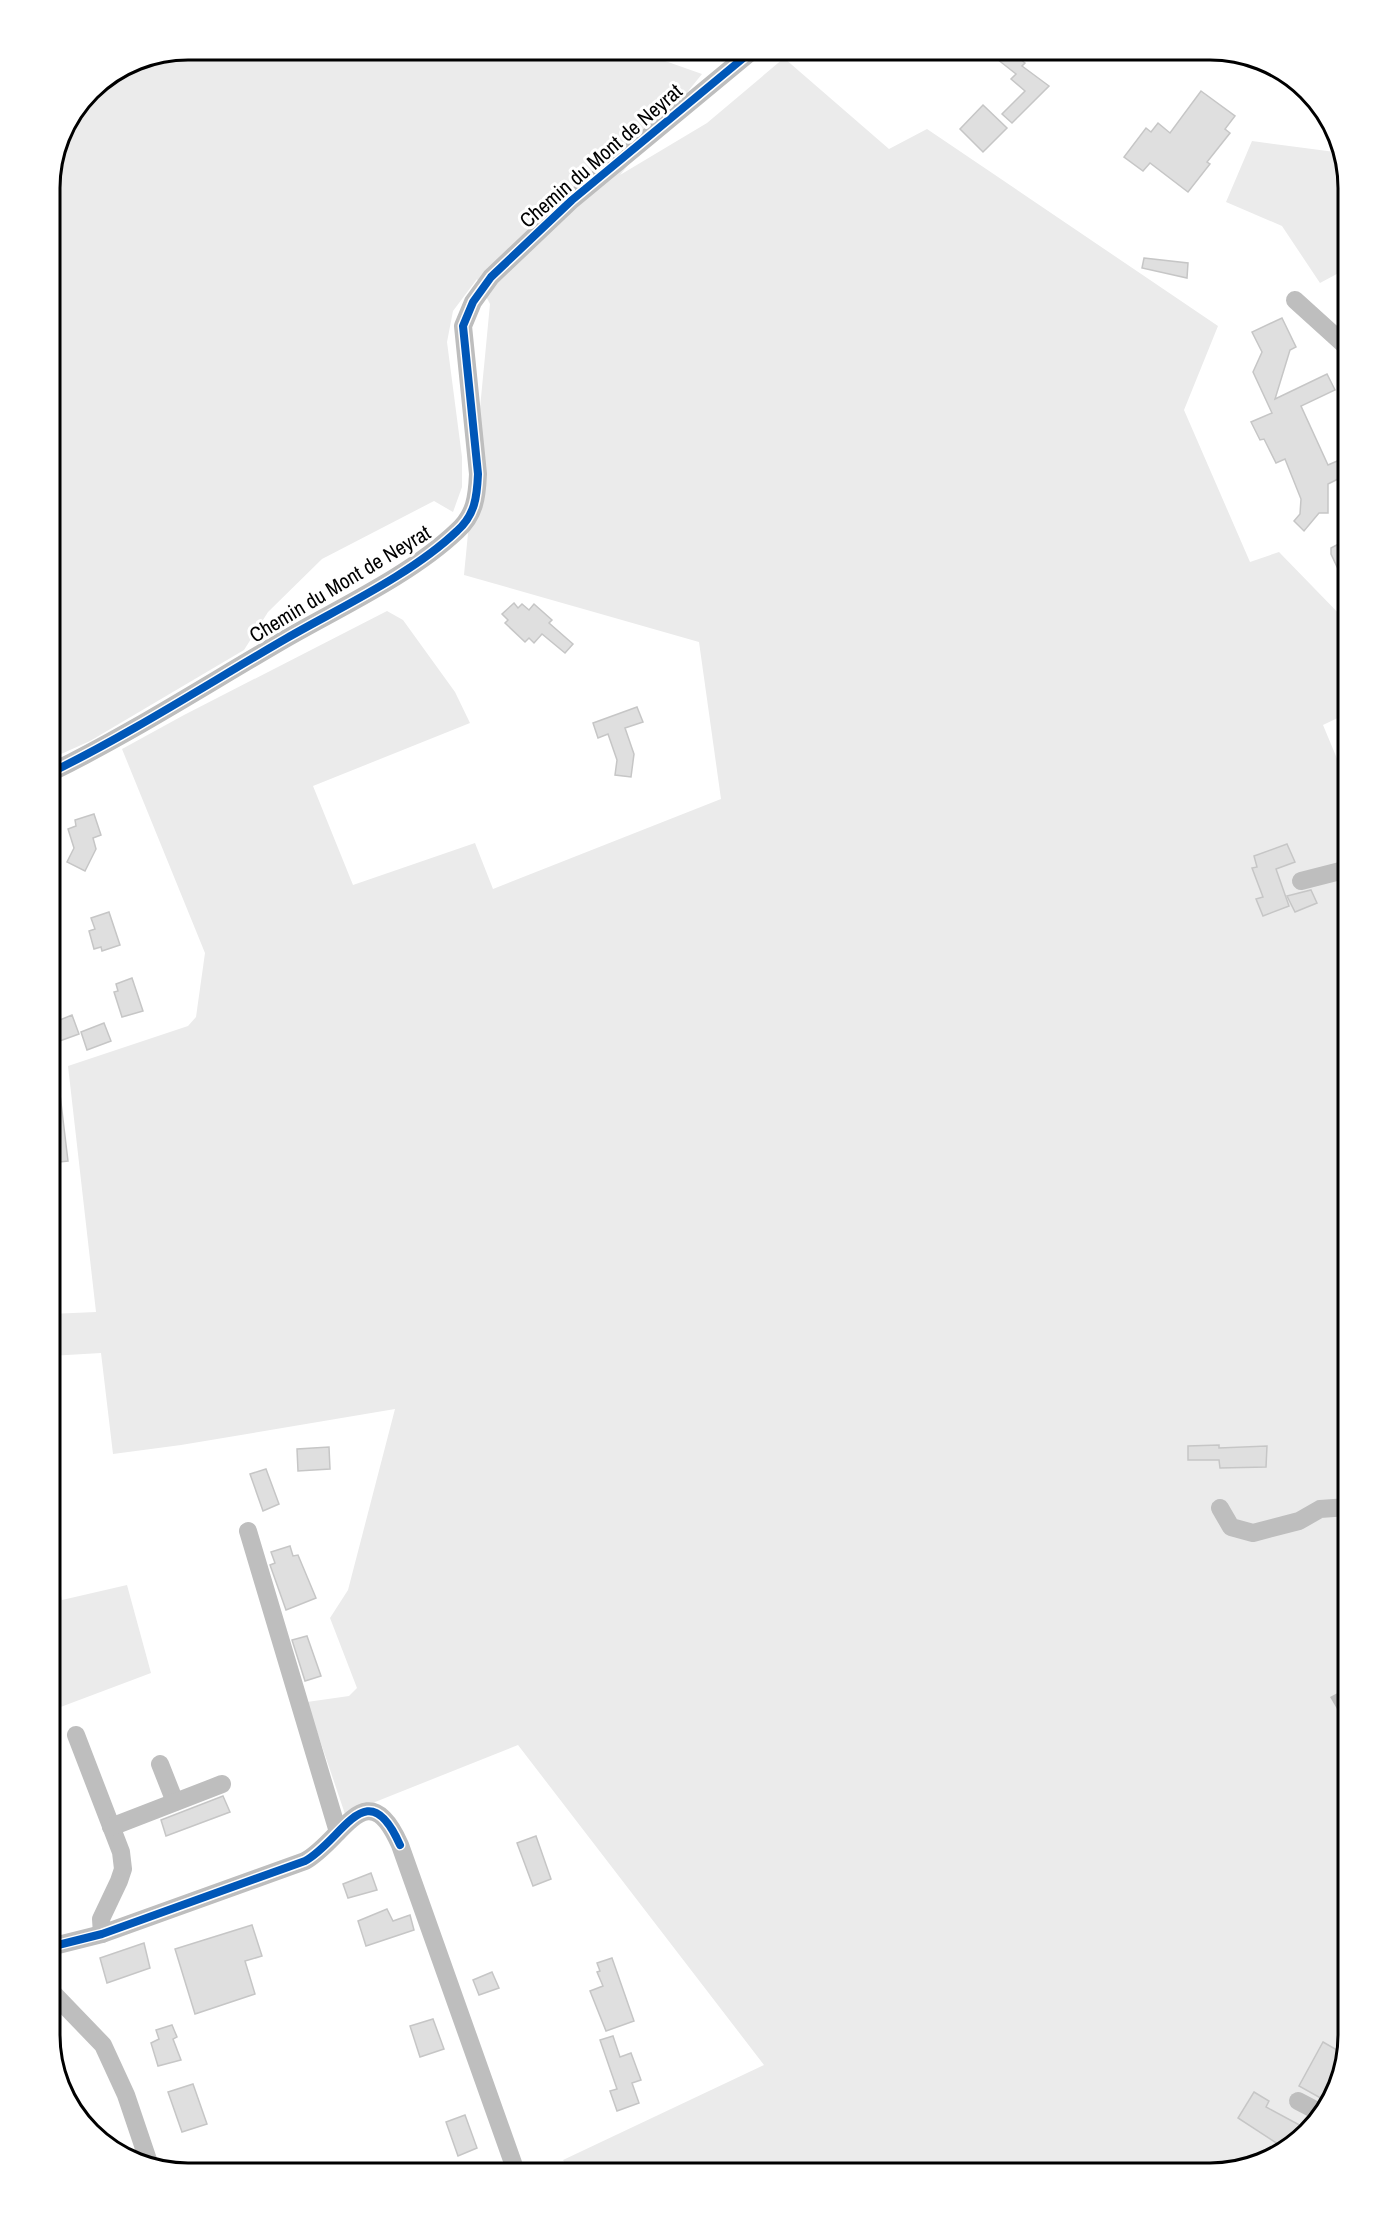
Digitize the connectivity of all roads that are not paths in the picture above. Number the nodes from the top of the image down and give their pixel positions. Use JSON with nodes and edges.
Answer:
{"nodes":[{"id":1,"x":741,"y":60,"type":"edge"},
{"id":2,"x":1295,"y":300,"type":"dead end"},
{"id":3,"x":1338,"y":339,"type":"edge"},
{"id":4,"x":60,"y":768,"type":"edge"},
{"id":5,"x":1338,"y":872,"type":"edge"},
{"id":6,"x":1301,"y":881,"type":"dead end"},
{"id":7,"x":1220,"y":1508,"type":"dead end"},
{"id":8,"x":1338,"y":1508,"type":"edge"},
{"id":9,"x":248,"y":1531,"type":"dead end"},
{"id":10,"x":76,"y":1735,"type":"dead end"},
{"id":11,"x":160,"y":1764,"type":"dead end"},
{"id":12,"x":222,"y":1784,"type":"dead end"},
{"id":13,"x":175,"y":1802,"type":"junction"},
{"id":14,"x":111,"y":1827,"type":"junction"},
{"id":15,"x":338,"y":1832,"type":"junction"},
{"id":16,"x":102,"y":1934,"type":"junction"},
{"id":17,"x":60,"y":1944,"type":"edge"},
{"id":18,"x":60,"y":2000,"type":"edge"},
{"id":19,"x":1298,"y":2101,"type":"dead end"},
{"id":20,"x":1314,"y":2109,"type":"edge"},
{"id":21,"x":147,"y":2156,"type":"edge"},
{"id":22,"x":513,"y":2163,"type":"dead end"}],
"edges":[{"from":1,"to":4,"type":"street","name":"Chemin du Mont de Neyrat"},
{"from":2,"to":3,"type":"street"},
{"from":5,"to":6,"type":"street"},
{"from":7,"to":8,"type":"street"},
{"from":9,"to":15,"type":"street"},
{"from":10,"to":14,"type":"street"},
{"from":11,"to":13,"type":"street"},
{"from":12,"to":13,"type":"street"},
{"from":13,"to":14,"type":"street"},
{"from":14,"to":16,"type":"street"},
{"from":15,"to":16,"type":"street"},
{"from":15,"to":22,"type":"street"},
{"from":16,"to":17,"type":"street"},
{"from":18,"to":21,"type":"street"},
{"from":19,"to":20,"type":"street"}]}
